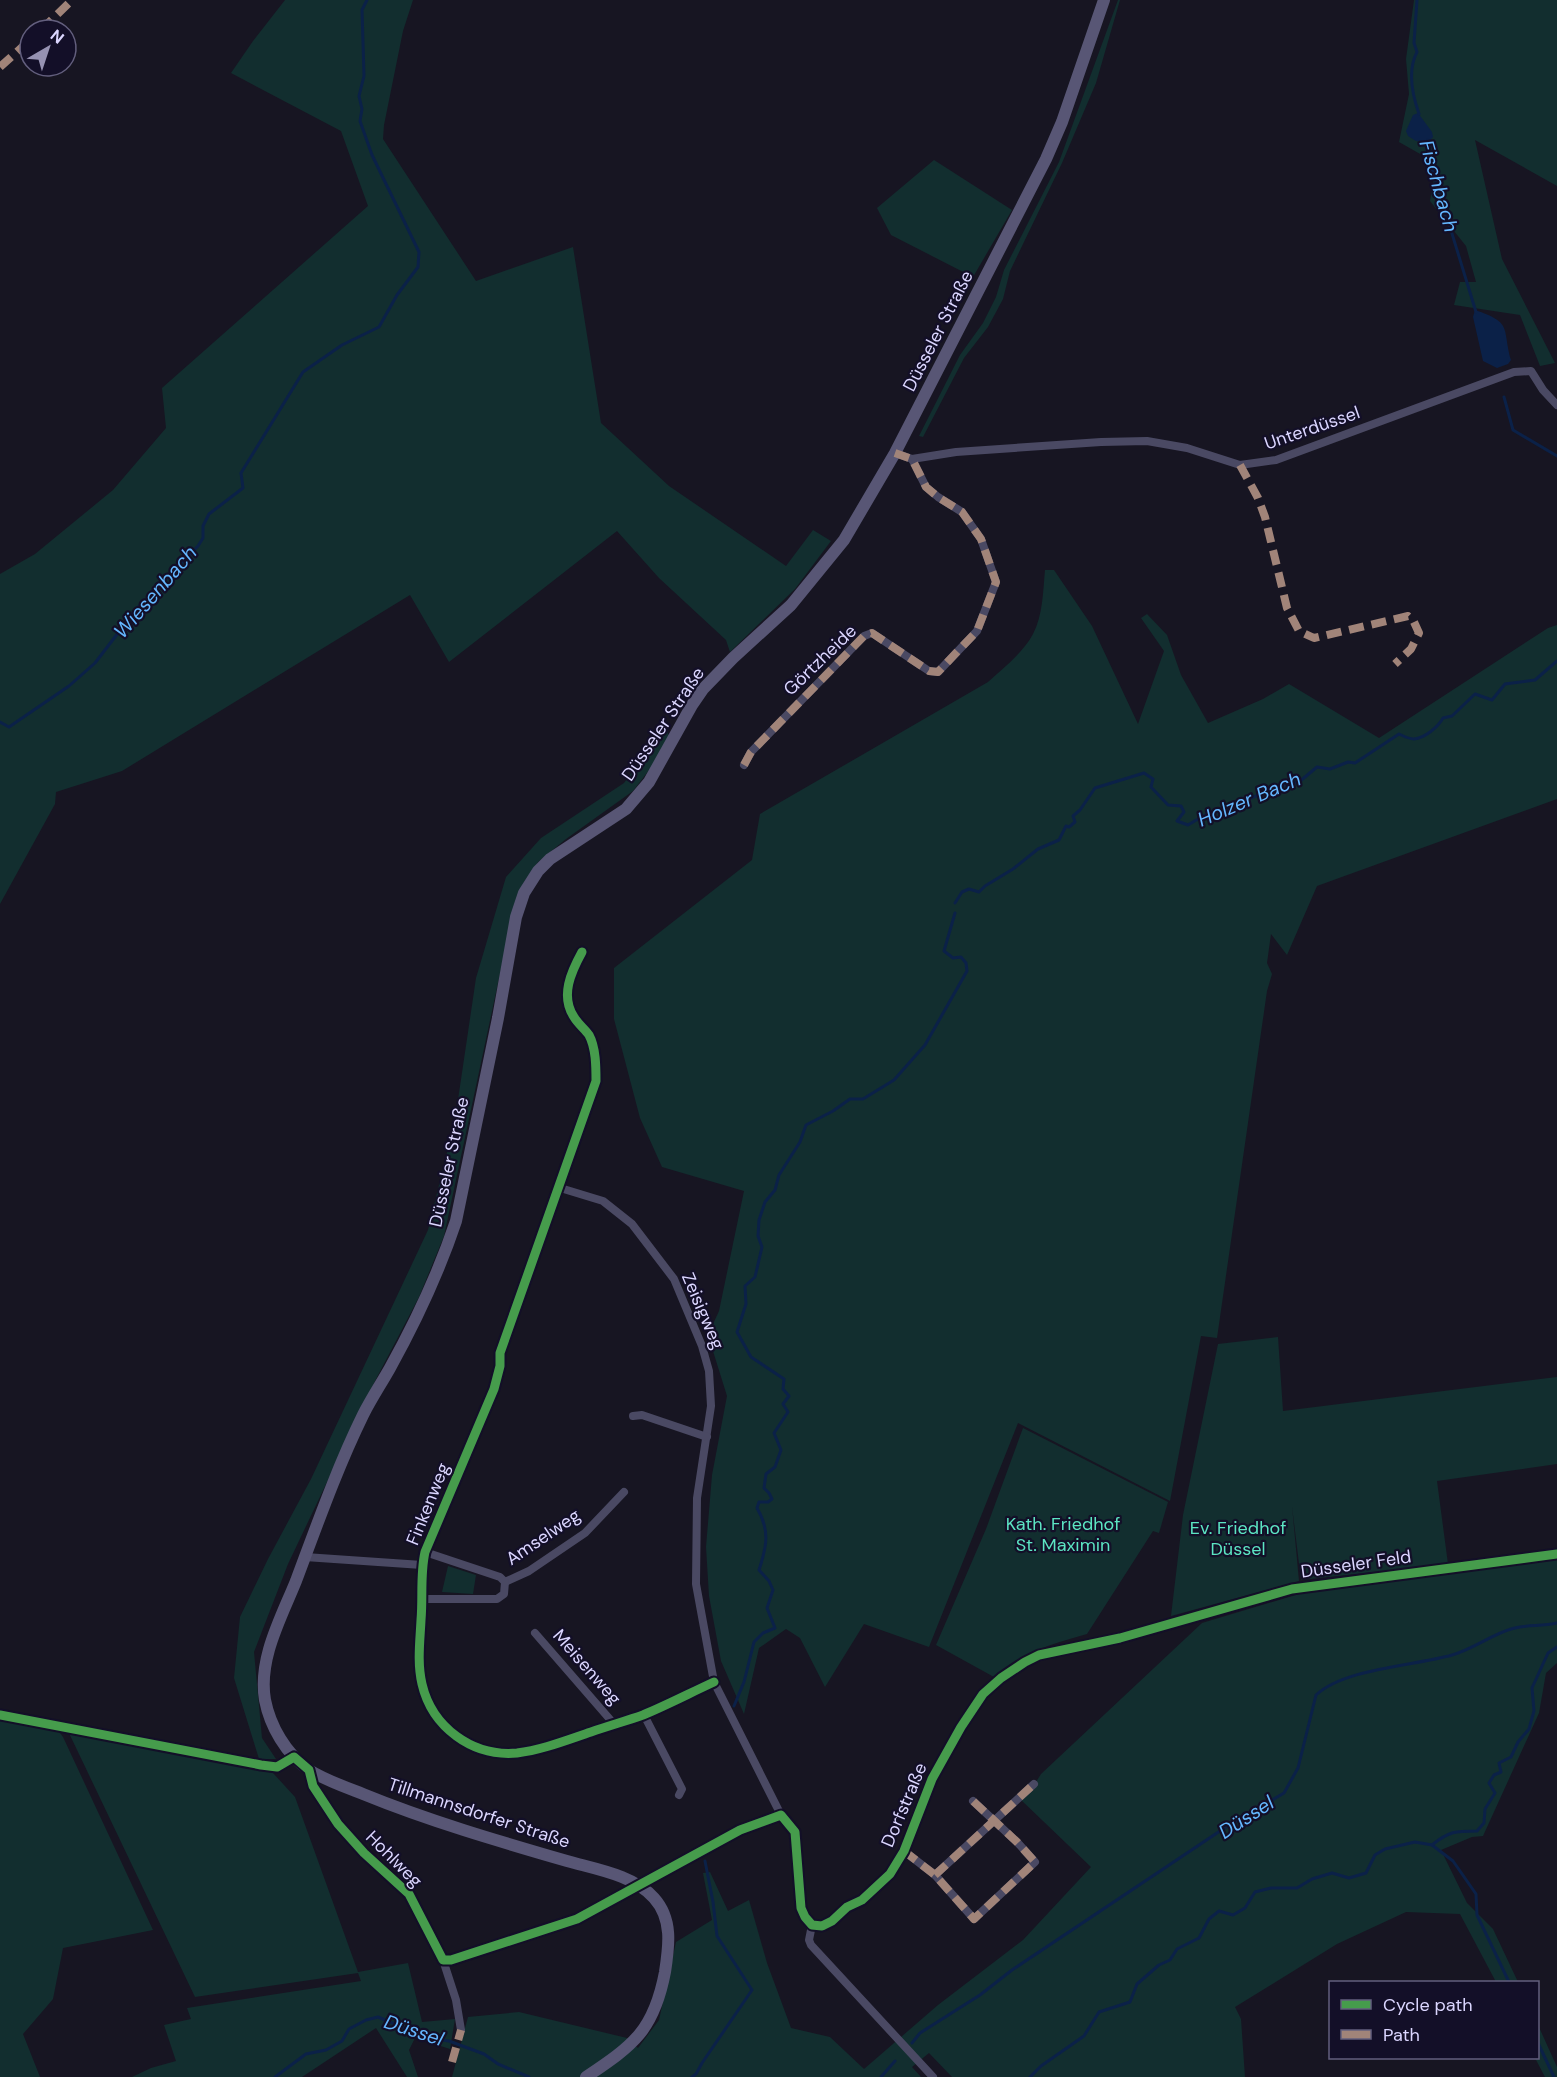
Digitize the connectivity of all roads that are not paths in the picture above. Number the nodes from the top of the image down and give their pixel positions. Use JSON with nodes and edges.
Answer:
{"nodes":[{"id":1,"x":1104,"y":0,"type":"edge"},
{"id":2,"x":1557,"y":405,"type":"edge"},
{"id":3,"x":895,"y":453,"type":"junction"},
{"id":4,"x":912,"y":459,"type":"junction"},
{"id":5,"x":744,"y":765,"type":"dead end"},
{"id":6,"x":582,"y":952,"type":"dead end"},
{"id":7,"x":557,"y":1187,"type":"junction"},
{"id":8,"x":633,"y":1416,"type":"dead end"},
{"id":9,"x":707,"y":1437,"type":"junction"},
{"id":10,"x":624,"y":1492,"type":"dead end"},
{"id":11,"x":425,"y":1552,"type":"junction"},
{"id":12,"x":1557,"y":1554,"type":"edge"},
{"id":13,"x":305,"y":1557,"type":"junction"},
{"id":14,"x":422,"y":1565,"type":"junction"},
{"id":15,"x":505,"y":1582,"type":"junction"},
{"id":16,"x":423,"y":1599,"type":"junction"},
{"id":17,"x":1164,"y":1626,"type":"joint"},
{"id":18,"x":534,"y":1633,"type":"dead end"},
{"id":19,"x":714,"y":1682,"type":"junction"},
{"id":20,"x":644,"y":1714,"type":"junction"},
{"id":21,"x":614,"y":1724,"type":"junction"},
{"id":22,"x":1034,"y":1784,"type":"dead end"},
{"id":23,"x":313,"y":1786,"type":"dead end"},
{"id":24,"x":679,"y":1795,"type":"dead end"},
{"id":25,"x":973,"y":1802,"type":"dead end"},
{"id":26,"x":781,"y":1815,"type":"junction"},
{"id":27,"x":994,"y":1822,"type":"junction"},
{"id":28,"x":904,"y":1851,"type":"junction"},
{"id":29,"x":935,"y":1875,"type":"junction"},
{"id":30,"x":637,"y":1884,"type":"junction"},
{"id":31,"x":812,"y":1925,"type":"junction"},
{"id":32,"x":443,"y":1960,"type":"junction"},
{"id":33,"x":462,"y":2030,"type":"dead end"},
{"id":34,"x":586,"y":2077,"type":"edge"},
{"id":35,"x":933,"y":2077,"type":"edge"}],
"edges":[{"from":1,"to":3,"type":"main road","name":"Düsseler Straße"},
{"from":2,"to":4,"type":"street","name":"Unterdüssel"},
{"from":3,"to":4,"type":"street"},
{"from":3,"to":13,"type":"main road","name":"Düsseler Straße"},
{"from":4,"to":5,"type":"street","name":"Görtzheide"},
{"from":6,"to":7,"type":"street","name":"Finkenweg"},
{"from":7,"to":9,"type":"street","name":"Zeisigweg"},
{"from":7,"to":11,"type":"street","name":"Finkenweg"},
{"from":8,"to":9,"type":"street"},
{"from":9,"to":19,"type":"street","name":"Zeisigweg"},
{"from":10,"to":15,"type":"street","name":"Amselweg"},
{"from":11,"to":14,"type":"street","name":"Finkenweg"},
{"from":11,"to":15,"type":"street"},
{"from":12,"to":17,"type":"street","name":"Düsseler Feld"},
{"from":13,"to":14,"type":"street","name":"Finkenweg"},
{"from":13,"to":30,"type":"main road","name":"Tillmannsdorfer Straße"},
{"from":14,"to":16,"type":"street","name":"Finkenweg"},
{"from":15,"to":16,"type":"street","name":"Amselweg"},
{"from":16,"to":21,"type":"street","name":"Finkenweg"},
{"from":17,"to":28,"type":"street","name":"Dorfstraße"},
{"from":18,"to":21,"type":"street","name":"Meisenweg"},
{"from":19,"to":20,"type":"street","name":"Finkenweg"},
{"from":19,"to":26,"type":"street"},
{"from":20,"to":21,"type":"street","name":"Finkenweg"},
{"from":20,"to":24,"type":"street"},
{"from":22,"to":27,"type":"street"},
{"from":23,"to":32,"type":"street","name":"Hohlweg"},
{"from":25,"to":27,"type":"street"},
{"from":26,"to":30,"type":"street"},
{"from":26,"to":31,"type":"street"},
{"from":27,"to":29,"type":"street"},
{"from":27,"to":29,"type":"street"},
{"from":28,"to":29,"type":"street"},
{"from":28,"to":31,"type":"street","name":"Dorfstraße"},
{"from":30,"to":32,"type":"street"},
{"from":30,"to":34,"type":"main road","name":"Tillmannsdorfer Straße"},
{"from":31,"to":35,"type":"street"},
{"from":32,"to":33,"type":"street","name":"Hohlweg"}]}
